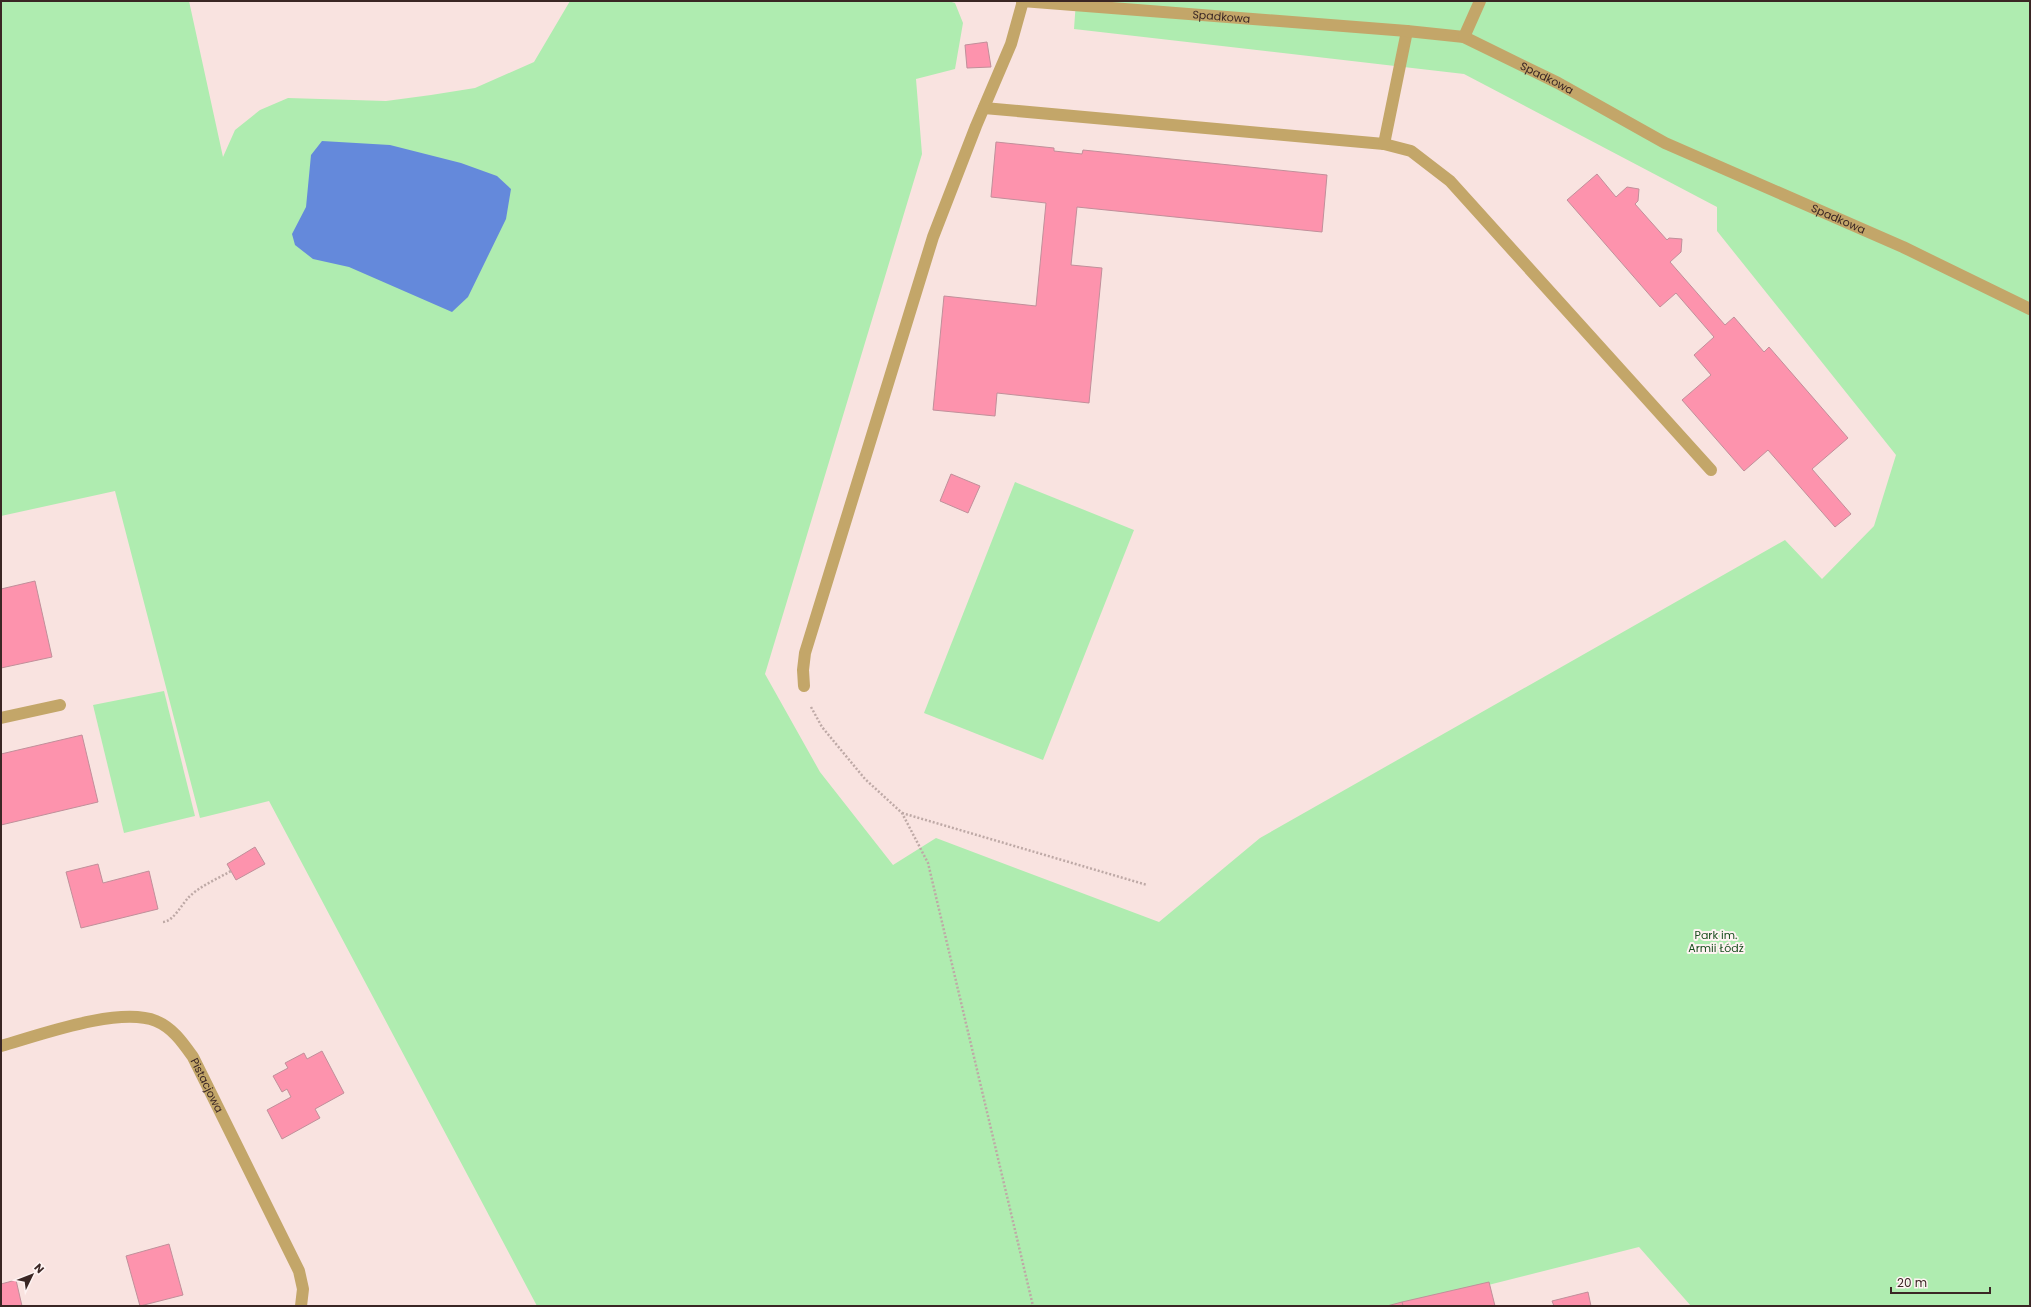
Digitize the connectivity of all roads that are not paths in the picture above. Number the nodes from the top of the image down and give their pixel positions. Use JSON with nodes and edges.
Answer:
{"nodes":[{"id":1,"x":1023,"y":1,"type":"edge"},
{"id":2,"x":1480,"y":1,"type":"edge"},
{"id":3,"x":1407,"y":30,"type":"junction"},
{"id":4,"x":1464,"y":37,"type":"junction"},
{"id":5,"x":984,"y":108,"type":"junction"},
{"id":6,"x":1384,"y":144,"type":"junction"},
{"id":7,"x":2030,"y":309,"type":"edge"},
{"id":8,"x":1711,"y":470,"type":"dead end"},
{"id":9,"x":804,"y":686,"type":"road end"},
{"id":10,"x":60,"y":705,"type":"dead end"},
{"id":11,"x":1,"y":718,"type":"edge"},
{"id":12,"x":1,"y":1046,"type":"edge"},
{"id":13,"x":301,"y":1306,"type":"edge"}],
"edges":[{"from":1,"to":3,"type":"street","name":"Spadkowa"},
{"from":1,"to":5,"type":"street"},
{"from":2,"to":4,"type":"street"},
{"from":3,"to":4,"type":"street","name":"Spadkowa"},
{"from":3,"to":6,"type":"street"},
{"from":4,"to":7,"type":"street","name":"Spadkowa"},
{"from":5,"to":6,"type":"street"},
{"from":5,"to":9,"type":"street"},
{"from":6,"to":8,"type":"street"},
{"from":10,"to":11,"type":"street"},
{"from":12,"to":13,"type":"street","name":"Pistacjowa"}]}
